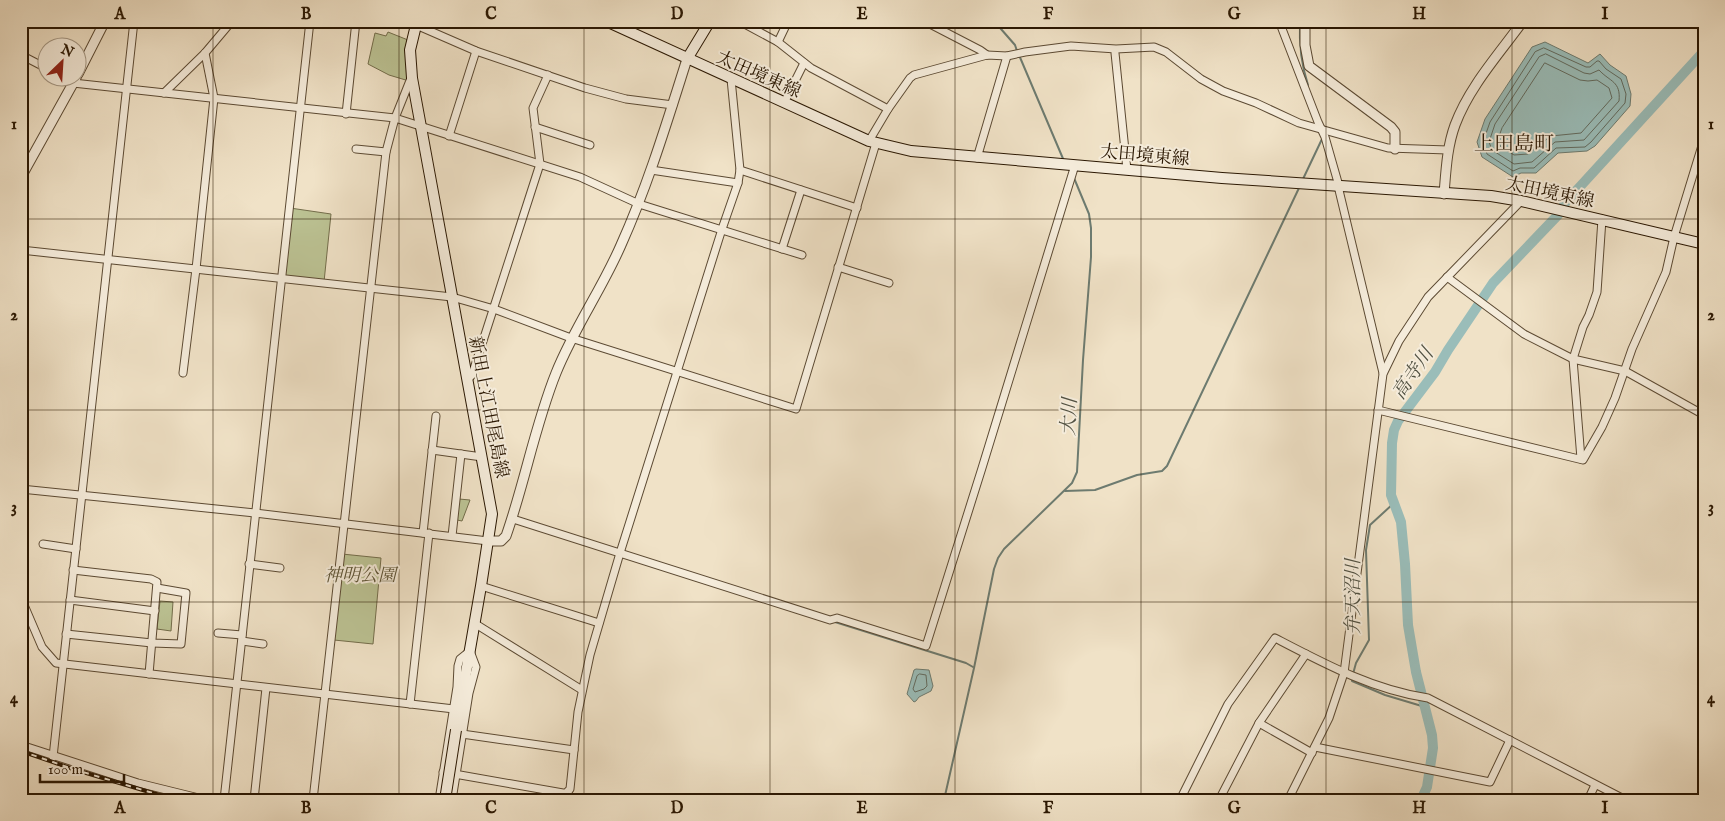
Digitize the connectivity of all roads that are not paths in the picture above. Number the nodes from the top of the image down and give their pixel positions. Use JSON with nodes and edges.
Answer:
{"nodes":[{"id":1,"x":26,"y":21,"type":"edge"},
{"id":2,"x":105,"y":21,"type":"edge"},
{"id":3,"x":134,"y":21,"type":"edge"},
{"id":4,"x":232,"y":21,"type":"edge"},
{"id":5,"x":310,"y":21,"type":"edge"},
{"id":6,"x":356,"y":21,"type":"edge"},
{"id":7,"x":606,"y":21,"type":"edge"},
{"id":8,"x":710,"y":21,"type":"edge"},
{"id":9,"x":739,"y":21,"type":"edge"},
{"id":10,"x":788,"y":21,"type":"edge"},
{"id":11,"x":924,"y":21,"type":"edge"},
{"id":12,"x":1278,"y":21,"type":"edge"},
{"id":13,"x":1305,"y":21,"type":"edge"},
{"id":14,"x":1523,"y":21,"type":"edge"},
{"id":15,"x":413,"y":22,"type":"edge"},
{"id":16,"x":21,"y":33,"type":"edge"},
{"id":17,"x":778,"y":42,"type":"junction"},
{"id":18,"x":1306,"y":48,"type":"junction"},
{"id":19,"x":476,"y":51,"type":"junction"},
{"id":20,"x":88,"y":53,"type":"edge"},
{"id":21,"x":205,"y":53,"type":"junction"},
{"id":22,"x":1114,"y":53,"type":"dead end"},
{"id":23,"x":21,"y":55,"type":"edge"},
{"id":24,"x":987,"y":55,"type":"junction"},
{"id":25,"x":1007,"y":56,"type":"junction"},
{"id":26,"x":1293,"y":58,"type":"junction"},
{"id":27,"x":687,"y":59,"type":"junction"},
{"id":28,"x":804,"y":63,"type":"junction"},
{"id":29,"x":38,"y":64,"type":"edge"},
{"id":30,"x":548,"y":75,"type":"junction"},
{"id":31,"x":412,"y":78,"type":"junction"},
{"id":32,"x":731,"y":78,"type":"junction"},
{"id":33,"x":88,"y":80,"type":"edge"},
{"id":34,"x":70,"y":88,"type":"edge"},
{"id":35,"x":127,"y":88,"type":"junction"},
{"id":36,"x":164,"y":93,"type":"junction"},
{"id":37,"x":214,"y":98,"type":"junction"},
{"id":38,"x":784,"y":103,"type":"junction"},
{"id":39,"x":673,"y":105,"type":"junction"},
{"id":40,"x":301,"y":109,"type":"junction"},
{"id":41,"x":888,"y":109,"type":"junction"},
{"id":42,"x":346,"y":114,"type":"junction"},
{"id":43,"x":395,"y":118,"type":"junction"},
{"id":44,"x":421,"y":127,"type":"junction"},
{"id":45,"x":535,"y":127,"type":"junction"},
{"id":46,"x":1322,"y":130,"type":"junction"},
{"id":47,"x":449,"y":136,"type":"junction"},
{"id":48,"x":1704,"y":139,"type":"edge"},
{"id":49,"x":873,"y":142,"type":"junction"},
{"id":50,"x":590,"y":145,"type":"dead end"},
{"id":51,"x":356,"y":149,"type":"dead end"},
{"id":52,"x":1396,"y":149,"type":"junction"},
{"id":53,"x":1448,"y":150,"type":"junction"},
{"id":54,"x":386,"y":152,"type":"junction"},
{"id":55,"x":977,"y":158,"type":"junction"},
{"id":56,"x":540,"y":164,"type":"junction"},
{"id":57,"x":1071,"y":165,"type":"junction"},
{"id":58,"x":651,"y":170,"type":"junction"},
{"id":59,"x":740,"y":170,"type":"junction"},
{"id":60,"x":1127,"y":170,"type":"junction"},
{"id":61,"x":21,"y":177,"type":"edge"},
{"id":62,"x":738,"y":183,"type":"junction"},
{"id":63,"x":1338,"y":186,"type":"junction"},
{"id":64,"x":801,"y":190,"type":"junction"},
{"id":65,"x":1444,"y":194,"type":"junction"},
{"id":66,"x":1521,"y":201,"type":"junction"},
{"id":67,"x":639,"y":204,"type":"junction"},
{"id":68,"x":857,"y":208,"type":"junction"},
{"id":69,"x":1602,"y":219,"type":"junction"},
{"id":70,"x":722,"y":229,"type":"junction"},
{"id":71,"x":1674,"y":236,"type":"junction"},
{"id":72,"x":1704,"y":244,"type":"edge"},
{"id":73,"x":782,"y":249,"type":"junction"},
{"id":74,"x":21,"y":250,"type":"edge"},
{"id":75,"x":802,"y":255,"type":"dead end"},
{"id":76,"x":109,"y":259,"type":"junction"},
{"id":77,"x":838,"y":267,"type":"junction"},
{"id":78,"x":196,"y":269,"type":"junction"},
{"id":79,"x":1447,"y":277,"type":"junction"},
{"id":80,"x":283,"y":278,"type":"junction"},
{"id":81,"x":889,"y":282,"type":"dead end"},
{"id":82,"x":370,"y":287,"type":"junction"},
{"id":83,"x":452,"y":297,"type":"junction"},
{"id":84,"x":494,"y":309,"type":"junction"},
{"id":85,"x":571,"y":338,"type":"junction"},
{"id":86,"x":1572,"y":359,"type":"junction"},
{"id":87,"x":1624,"y":371,"type":"junction"},
{"id":88,"x":678,"y":372,"type":"junction"},
{"id":89,"x":183,"y":373,"type":"dead end"},
{"id":90,"x":1383,"y":374,"type":"junction"},
{"id":91,"x":468,"y":379,"type":"junction"},
{"id":92,"x":1378,"y":410,"type":"junction"},
{"id":93,"x":1704,"y":415,"type":"edge"},
{"id":94,"x":436,"y":416,"type":"dead end"},
{"id":95,"x":432,"y":450,"type":"junction"},
{"id":96,"x":461,"y":454,"type":"junction"},
{"id":97,"x":482,"y":457,"type":"junction"},
{"id":98,"x":1581,"y":459,"type":"junction"},
{"id":99,"x":21,"y":489,"type":"edge"},
{"id":100,"x":82,"y":494,"type":"junction"},
{"id":101,"x":255,"y":513,"type":"junction"},
{"id":102,"x":513,"y":519,"type":"junction"},
{"id":103,"x":344,"y":524,"type":"junction"},
{"id":104,"x":426,"y":533,"type":"junction"},
{"id":105,"x":452,"y":536,"type":"junction"},
{"id":106,"x":488,"y":541,"type":"junction"},
{"id":107,"x":43,"y":544,"type":"dead end"},
{"id":108,"x":76,"y":549,"type":"junction"},
{"id":109,"x":620,"y":553,"type":"junction"},
{"id":110,"x":249,"y":564,"type":"junction"},
{"id":111,"x":280,"y":568,"type":"dead end"},
{"id":112,"x":74,"y":570,"type":"junction"},
{"id":113,"x":481,"y":586,"type":"junction"},
{"id":114,"x":157,"y":588,"type":"junction"},
{"id":115,"x":21,"y":598,"type":"edge"},
{"id":116,"x":70,"y":600,"type":"junction"},
{"id":117,"x":155,"y":611,"type":"junction"},
{"id":118,"x":599,"y":622,"type":"junction"},
{"id":119,"x":474,"y":623,"type":"junction"},
{"id":120,"x":218,"y":633,"type":"dead end"},
{"id":121,"x":66,"y":634,"type":"junction"},
{"id":122,"x":242,"y":638,"type":"junction"},
{"id":123,"x":152,"y":643,"type":"junction"},
{"id":124,"x":263,"y":644,"type":"dead end"},
{"id":125,"x":470,"y":650,"type":"junction"},
{"id":126,"x":1306,"y":654,"type":"junction"},
{"id":127,"x":63,"y":665,"type":"junction"},
{"id":128,"x":1344,"y":673,"type":"junction"},
{"id":129,"x":149,"y":674,"type":"junction"},
{"id":130,"x":236,"y":684,"type":"junction"},
{"id":131,"x":266,"y":688,"type":"junction"},
{"id":132,"x":582,"y":690,"type":"junction"},
{"id":133,"x":326,"y":694,"type":"junction"},
{"id":134,"x":410,"y":704,"type":"junction"},
{"id":135,"x":454,"y":709,"type":"junction"},
{"id":136,"x":1259,"y":724,"type":"junction"},
{"id":137,"x":459,"y":732,"type":"junction"},
{"id":138,"x":1510,"y":740,"type":"junction"},
{"id":139,"x":21,"y":745,"type":"edge"},
{"id":140,"x":574,"y":750,"type":"junction"},
{"id":141,"x":1314,"y":750,"type":"junction"},
{"id":142,"x":53,"y":757,"type":"junction"},
{"id":143,"x":443,"y":772,"type":"junction"},
{"id":144,"x":456,"y":774,"type":"junction"},
{"id":145,"x":1596,"y":785,"type":"junction"},
{"id":146,"x":568,"y":792,"type":"junction"},
{"id":147,"x":207,"y":800,"type":"edge"},
{"id":148,"x":224,"y":800,"type":"edge"},
{"id":149,"x":254,"y":800,"type":"edge"},
{"id":150,"x":313,"y":800,"type":"edge"},
{"id":151,"x":439,"y":800,"type":"edge"},
{"id":152,"x":445,"y":800,"type":"edge"},
{"id":153,"x":452,"y":800,"type":"edge"},
{"id":154,"x":569,"y":800,"type":"edge"},
{"id":155,"x":1180,"y":800,"type":"edge"},
{"id":156,"x":1220,"y":800,"type":"edge"},
{"id":157,"x":1288,"y":800,"type":"edge"},
{"id":158,"x":1588,"y":800,"type":"edge"},
{"id":159,"x":1626,"y":800,"type":"edge"}],
"edges":[{"from":1,"to":16,"type":"street"},
{"from":2,"to":20,"type":"street"},
{"from":3,"to":35,"type":"street"},
{"from":4,"to":21,"type":"street"},
{"from":5,"to":40,"type":"street"},
{"from":6,"to":42,"type":"street"},
{"from":7,"to":27,"type":"main road","name":"太田境東線"},
{"from":8,"to":27,"type":"main road"},
{"from":9,"to":17,"type":"street"},
{"from":10,"to":17,"type":"street"},
{"from":11,"to":24,"type":"street"},
{"from":12,"to":26,"type":"street"},
{"from":13,"to":18,"type":"street"},
{"from":14,"to":53,"type":"street"},
{"from":15,"to":19,"type":"street"},
{"from":15,"to":31,"type":"main road","name":"新田上江田尾島線"},
{"from":17,"to":28,"type":"street"},
{"from":18,"to":26,"type":"street"},
{"from":18,"to":52,"type":"street"},
{"from":19,"to":30,"type":"street"},
{"from":19,"to":47,"type":"street"},
{"from":21,"to":36,"type":"street"},
{"from":21,"to":37,"type":"street"},
{"from":22,"to":60,"type":"street"},
{"from":23,"to":29,"type":"street"},
{"from":24,"to":25,"type":"street"},
{"from":24,"to":41,"type":"street"},
{"from":25,"to":46,"type":"street"},
{"from":25,"to":55,"type":"street"},
{"from":26,"to":46,"type":"street"},
{"from":27,"to":32,"type":"main road","name":"太田境東線"},
{"from":27,"to":39,"type":"street"},
{"from":28,"to":38,"type":"street"},
{"from":28,"to":41,"type":"street"},
{"from":30,"to":39,"type":"street"},
{"from":30,"to":45,"type":"street"},
{"from":31,"to":43,"type":"street"},
{"from":31,"to":44,"type":"main road","name":"新田上江田尾島線"},
{"from":32,"to":38,"type":"main road","name":"太田境東線"},
{"from":32,"to":59,"type":"street"},
{"from":33,"to":35,"type":"street"},
{"from":34,"to":61,"type":"street"},
{"from":35,"to":36,"type":"street"},
{"from":35,"to":76,"type":"street"},
{"from":36,"to":37,"type":"street"},
{"from":37,"to":40,"type":"street"},
{"from":37,"to":78,"type":"street"},
{"from":38,"to":49,"type":"main road","name":"太田境東線"},
{"from":39,"to":58,"type":"street"},
{"from":40,"to":42,"type":"street"},
{"from":40,"to":80,"type":"street"},
{"from":41,"to":49,"type":"street"},
{"from":42,"to":43,"type":"street"},
{"from":43,"to":44,"type":"street"},
{"from":43,"to":54,"type":"street"},
{"from":44,"to":47,"type":"street"},
{"from":44,"to":83,"type":"main road","name":"新田上江田尾島線"},
{"from":45,"to":50,"type":"street"},
{"from":45,"to":56,"type":"street"},
{"from":46,"to":52,"type":"street"},
{"from":46,"to":63,"type":"street"},
{"from":47,"to":56,"type":"street"},
{"from":48,"to":71,"type":"street"},
{"from":49,"to":55,"type":"main road","name":"太田境東線"},
{"from":49,"to":68,"type":"street"},
{"from":51,"to":54,"type":"street"},
{"from":52,"to":53,"type":"street"},
{"from":53,"to":65,"type":"street"},
{"from":54,"to":82,"type":"street"},
{"from":55,"to":57,"type":"main road","name":"太田境東線"},
{"from":56,"to":67,"type":"street"},
{"from":56,"to":84,"type":"street"},
{"from":57,"to":60,"type":"main road","name":"太田境東線"},
{"from":57,"to":109,"type":"street"},
{"from":58,"to":62,"type":"street"},
{"from":58,"to":67,"type":"street"},
{"from":59,"to":62,"type":"street"},
{"from":59,"to":64,"type":"street"},
{"from":60,"to":63,"type":"main road","name":"太田境東線"},
{"from":62,"to":70,"type":"street"},
{"from":63,"to":65,"type":"main road","name":"太田境東線"},
{"from":63,"to":90,"type":"street"},
{"from":64,"to":68,"type":"street"},
{"from":64,"to":73,"type":"street"},
{"from":65,"to":66,"type":"main road","name":"太田境東線"},
{"from":66,"to":69,"type":"main road","name":"太田境東線"},
{"from":66,"to":79,"type":"street"},
{"from":67,"to":70,"type":"street"},
{"from":67,"to":85,"type":"street"},
{"from":68,"to":77,"type":"street"},
{"from":69,"to":71,"type":"main road","name":"太田境東線"},
{"from":69,"to":86,"type":"street"},
{"from":70,"to":73,"type":"street"},
{"from":70,"to":88,"type":"street"},
{"from":71,"to":72,"type":"main road","name":"太田境東線"},
{"from":71,"to":87,"type":"street"},
{"from":73,"to":75,"type":"street"},
{"from":74,"to":76,"type":"street"},
{"from":76,"to":78,"type":"street"},
{"from":76,"to":100,"type":"street"},
{"from":77,"to":81,"type":"street"},
{"from":77,"to":88,"type":"street"},
{"from":78,"to":80,"type":"street"},
{"from":78,"to":89,"type":"street"},
{"from":79,"to":86,"type":"street"},
{"from":79,"to":90,"type":"street"},
{"from":80,"to":82,"type":"street"},
{"from":80,"to":101,"type":"street"},
{"from":82,"to":83,"type":"street"},
{"from":82,"to":103,"type":"street"},
{"from":83,"to":84,"type":"street"},
{"from":83,"to":91,"type":"main road","name":"新田上江田尾島線"},
{"from":84,"to":85,"type":"street"},
{"from":84,"to":91,"type":"street"},
{"from":85,"to":88,"type":"street"},
{"from":85,"to":102,"type":"street"},
{"from":86,"to":87,"type":"street"},
{"from":86,"to":98,"type":"street"},
{"from":87,"to":93,"type":"street"},
{"from":87,"to":98,"type":"street"},
{"from":88,"to":109,"type":"street"},
{"from":90,"to":92,"type":"street"},
{"from":91,"to":97,"type":"main road","name":"新田上江田尾島線"},
{"from":92,"to":98,"type":"street"},
{"from":92,"to":128,"type":"street"},
{"from":94,"to":95,"type":"street"},
{"from":95,"to":96,"type":"street"},
{"from":95,"to":104,"type":"street"},
{"from":96,"to":97,"type":"street"},
{"from":96,"to":105,"type":"street"},
{"from":97,"to":106,"type":"main road","name":"新田上江田尾島線"},
{"from":99,"to":100,"type":"street"},
{"from":100,"to":101,"type":"street"},
{"from":100,"to":108,"type":"street"},
{"from":101,"to":103,"type":"street"},
{"from":101,"to":110,"type":"street"},
{"from":102,"to":106,"type":"street"},
{"from":102,"to":109,"type":"street"},
{"from":103,"to":104,"type":"street"},
{"from":103,"to":133,"type":"street"},
{"from":104,"to":105,"type":"street"},
{"from":104,"to":134,"type":"street"},
{"from":105,"to":106,"type":"street"},
{"from":106,"to":113,"type":"main road","name":"新田上江田尾島線"},
{"from":107,"to":108,"type":"street"},
{"from":108,"to":112,"type":"street"},
{"from":109,"to":118,"type":"street"},
{"from":110,"to":111,"type":"street"},
{"from":110,"to":122,"type":"street"},
{"from":112,"to":114,"type":"street"},
{"from":112,"to":116,"type":"street"},
{"from":113,"to":118,"type":"street"},
{"from":113,"to":119,"type":"main road","name":"新田上江田尾島線"},
{"from":114,"to":117,"type":"street"},
{"from":114,"to":123,"type":"street"},
{"from":115,"to":127,"type":"street"},
{"from":116,"to":117,"type":"street"},
{"from":116,"to":121,"type":"street"},
{"from":117,"to":123,"type":"street"},
{"from":118,"to":132,"type":"street"},
{"from":119,"to":125,"type":"main road","name":"新田上江田尾島線"},
{"from":119,"to":132,"type":"street"},
{"from":120,"to":122,"type":"street"},
{"from":121,"to":123,"type":"street"},
{"from":121,"to":127,"type":"street"},
{"from":122,"to":124,"type":"street"},
{"from":122,"to":130,"type":"street"},
{"from":123,"to":129,"type":"street"},
{"from":125,"to":135,"type":"street"},
{"from":125,"to":137,"type":"main road","name":"新田上江田尾島線"},
{"from":125,"to":137,"type":"street"},
{"from":126,"to":128,"type":"street"},
{"from":126,"to":136,"type":"street"},
{"from":126,"to":155,"type":"street"},
{"from":127,"to":129,"type":"street"},
{"from":127,"to":142,"type":"street"},
{"from":128,"to":138,"type":"street"},
{"from":128,"to":141,"type":"street"},
{"from":129,"to":130,"type":"street"},
{"from":130,"to":131,"type":"street"},
{"from":130,"to":148,"type":"street"},
{"from":131,"to":133,"type":"street"},
{"from":131,"to":149,"type":"street"},
{"from":132,"to":140,"type":"street"},
{"from":133,"to":134,"type":"street"},
{"from":133,"to":150,"type":"street"},
{"from":134,"to":135,"type":"street"},
{"from":135,"to":143,"type":"street"},
{"from":136,"to":141,"type":"street"},
{"from":136,"to":156,"type":"street"},
{"from":137,"to":140,"type":"street"},
{"from":137,"to":144,"type":"street"},
{"from":137,"to":152,"type":"main road","name":"新田上江田尾島線","bridge":true},
{"from":138,"to":141,"type":"street"},
{"from":138,"to":145,"type":"street"},
{"from":139,"to":142,"type":"street"},
{"from":140,"to":146,"type":"street"},
{"from":141,"to":157,"type":"street"},
{"from":142,"to":147,"type":"street"},
{"from":143,"to":144,"type":"street"},
{"from":143,"to":151,"type":"street"},
{"from":144,"to":146,"type":"street"},
{"from":144,"to":153,"type":"street"},
{"from":145,"to":158,"type":"street"},
{"from":145,"to":159,"type":"street"},
{"from":146,"to":154,"type":"street"}]}
